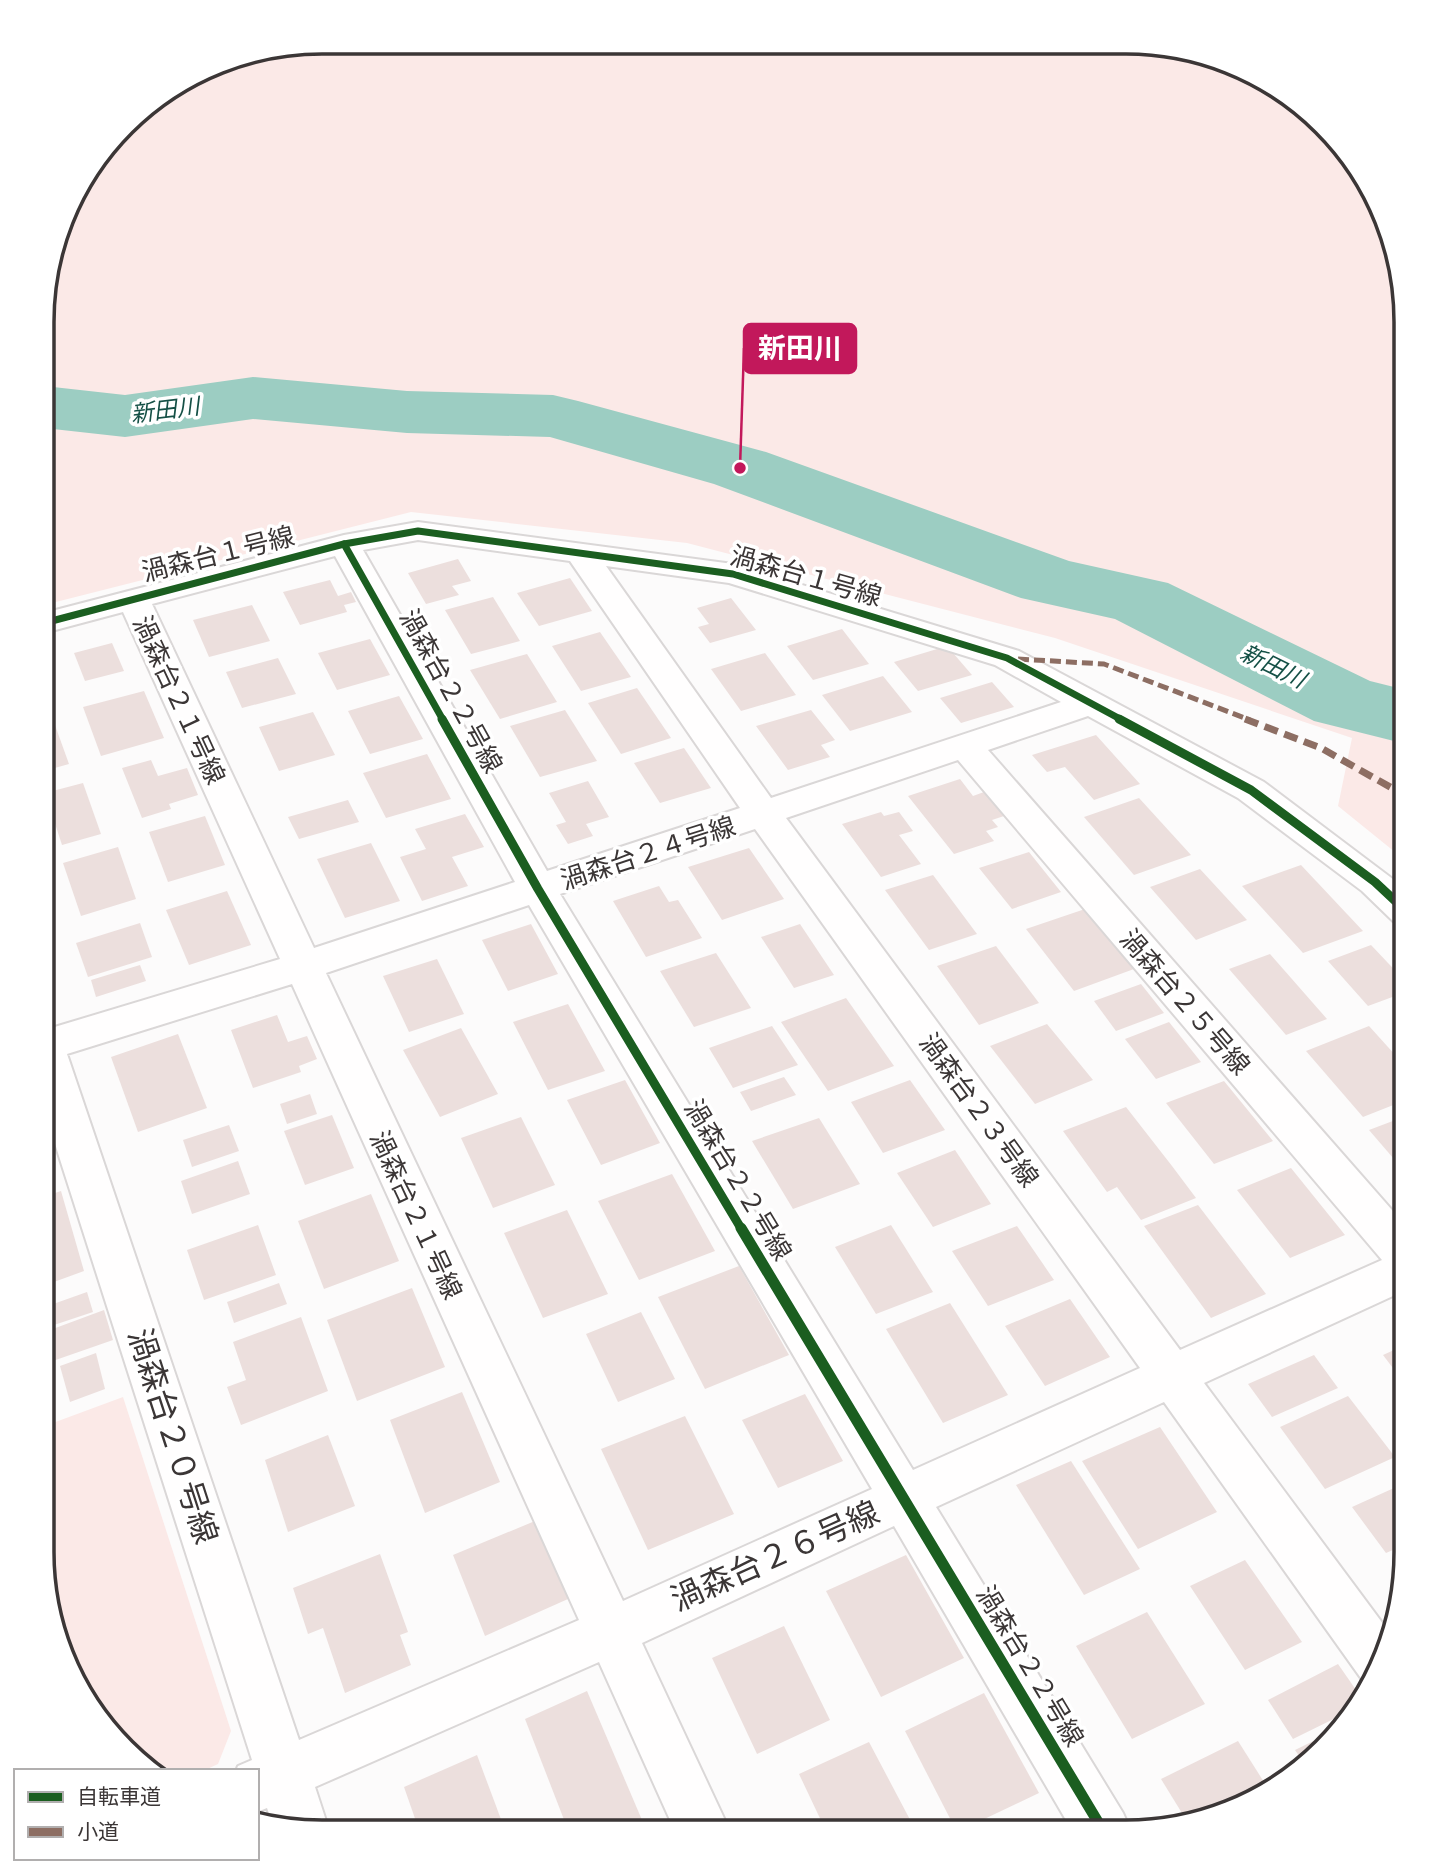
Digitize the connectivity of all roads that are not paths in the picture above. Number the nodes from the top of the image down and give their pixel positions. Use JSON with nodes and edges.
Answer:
{"nodes":[{"id":1,"x":344,"y":544,"type":"junction"},
{"id":2,"x":581,"y":554,"type":"junction"},
{"id":3,"x":133,"y":598,"type":"junction"},
{"id":4,"x":54,"y":620,"type":"edge"},
{"id":5,"x":1090,"y":704,"type":"junction"},
{"id":6,"x":965,"y":746,"type":"junction"},
{"id":7,"x":764,"y":815,"type":"junction"},
{"id":8,"x":538,"y":889,"type":"junction"},
{"id":9,"x":1394,"y":900,"type":"edge"},
{"id":10,"x":301,"y":967,"type":"junction"},
{"id":11,"x":54,"y":1042,"type":"edge"},
{"id":12,"x":54,"y":1081,"type":"edge"},
{"id":13,"x":1394,"y":1243,"type":"edge"},
{"id":14,"x":1394,"y":1274,"type":"edge"},
{"id":15,"x":1173,"y":1375,"type":"junction"},
{"id":16,"x":905,"y":1497,"type":"junction"},
{"id":17,"x":610,"y":1632,"type":"junction"},
{"id":18,"x":1374,"y":1653,"type":"edge"},
{"id":19,"x":270,"y":1779,"type":"edge"},
{"id":20,"x":294,"y":1818,"type":"edge"},
{"id":21,"x":698,"y":1820,"type":"edge"},
{"id":22,"x":1097,"y":1820,"type":"edge"}],
"edges":[{"from":1,"to":2,"type":"street","name":"渦森台１号線"},
{"from":1,"to":3,"type":"street","name":"渦森台１号線"},
{"from":1,"to":8,"type":"street","name":"渦森台２２号線"},
{"from":2,"to":5,"type":"street","name":"渦森台１号線"},
{"from":2,"to":7,"type":"street","name":"渦森台２３号線"},
{"from":3,"to":4,"type":"street","name":"渦森台１号線"},
{"from":3,"to":10,"type":"street","name":"渦森台２１号線"},
{"from":5,"to":6,"type":"street","name":"渦森台２４号線"},
{"from":5,"to":9,"type":"street","name":"渦森台１号線"},
{"from":6,"to":7,"type":"street","name":"渦森台２４号線"},
{"from":6,"to":13,"type":"street","name":"渦森台２５号線"},
{"from":7,"to":8,"type":"street","name":"渦森台２４号線"},
{"from":7,"to":15,"type":"street","name":"渦森台２３号線"},
{"from":8,"to":10,"type":"street","name":"渦森台２４号線"},
{"from":8,"to":16,"type":"street","name":"渦森台２２号線"},
{"from":10,"to":11,"type":"street","name":"渦森台２４号線"},
{"from":10,"to":17,"type":"street","name":"渦森台２１号線"},
{"from":12,"to":19,"type":"street","name":"渦森台２０号線"},
{"from":14,"to":15,"type":"street","name":"渦森台２６号線"},
{"from":15,"to":16,"type":"street","name":"渦森台２６号線"},
{"from":15,"to":18,"type":"street","name":"渦森台２３号線"},
{"from":16,"to":17,"type":"street","name":"渦森台２６号線"},
{"from":16,"to":22,"type":"street","name":"渦森台２２号線"},
{"from":17,"to":19,"type":"street","name":"渦森台２６号線"},
{"from":17,"to":21,"type":"street","name":"渦森台２１号線"},
{"from":19,"to":20,"type":"street","name":"渦森台２０号線"}]}
